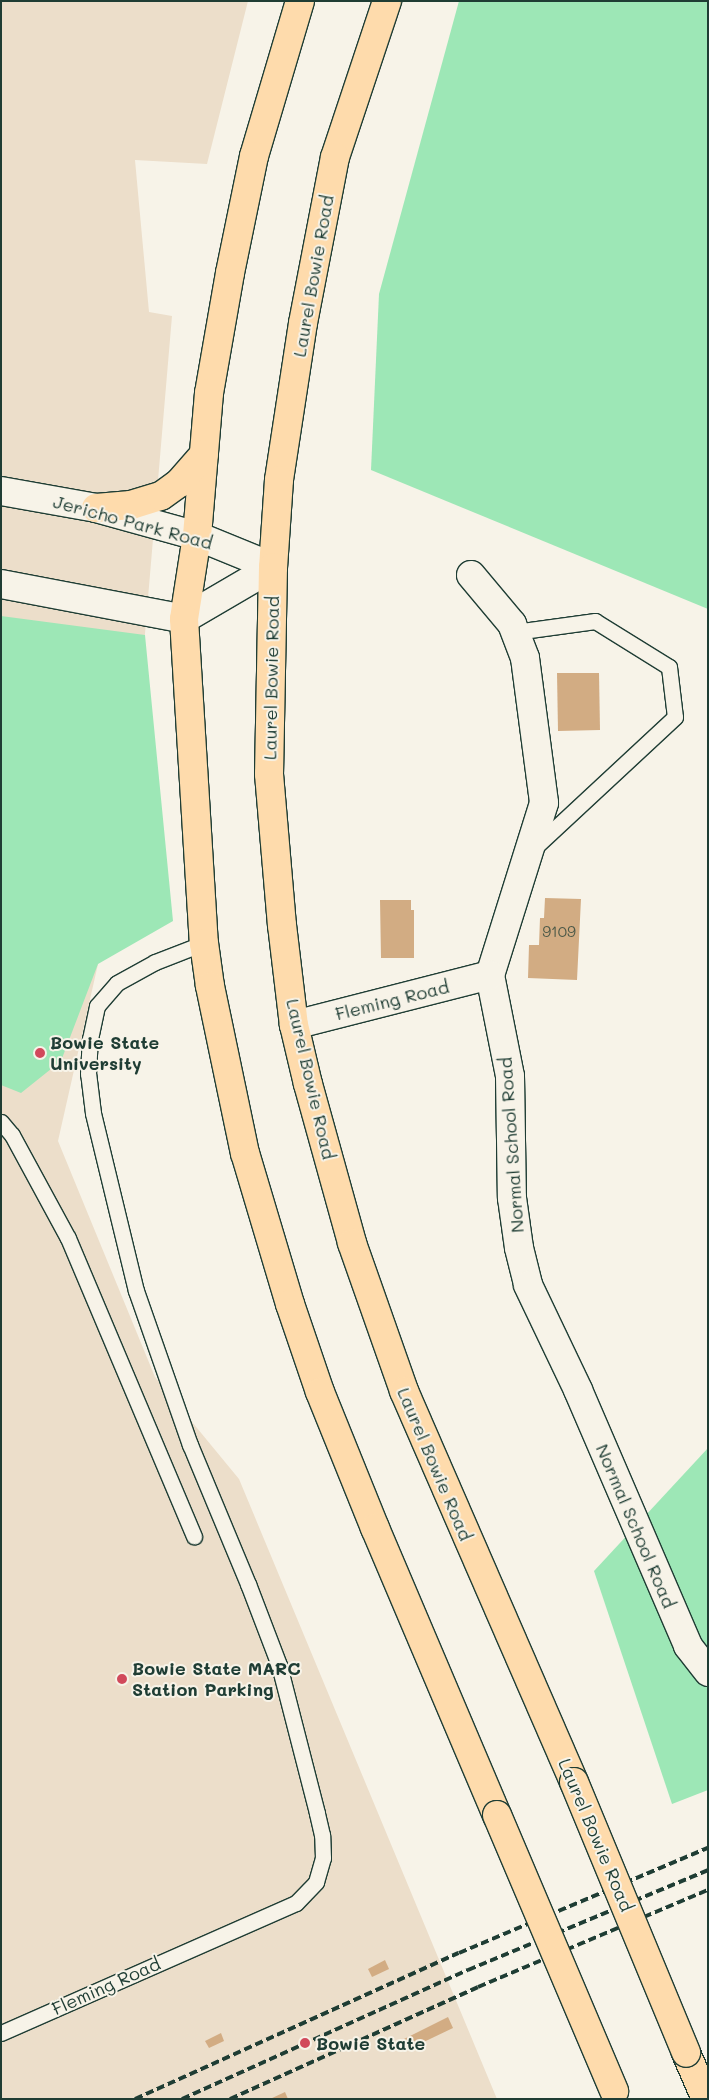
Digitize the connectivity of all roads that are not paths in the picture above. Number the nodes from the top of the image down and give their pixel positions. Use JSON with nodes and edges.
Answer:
{"nodes":[{"id":1,"x":300,"y":1,"type":"edge"},
{"id":2,"x":387,"y":1,"type":"edge"},
{"id":3,"x":204,"y":454,"type":"junction"},
{"id":4,"x":1,"y":491,"type":"edge"},
{"id":5,"x":96,"y":508,"type":"junction"},
{"id":6,"x":197,"y":536,"type":"junction"},
{"id":7,"x":273,"y":566,"type":"junction"},
{"id":8,"x":471,"y":575,"type":"dead end"},
{"id":9,"x":1,"y":584,"type":"edge"},
{"id":10,"x":184,"y":619,"type":"junction"},
{"id":11,"x":515,"y":632,"type":"junction"},
{"id":12,"x":531,"y":851,"type":"junction"},
{"id":13,"x":204,"y":943,"type":"junction"},
{"id":14,"x":490,"y":975,"type":"junction"},
{"id":15,"x":294,"y":1024,"type":"junction"},
{"id":16,"x":1,"y":1122,"type":"edge"},
{"id":17,"x":194,"y":1536,"type":"dead end"},
{"id":18,"x":708,"y":1672,"type":"edge"},
{"id":19,"x":1,"y":2033,"type":"edge"},
{"id":20,"x":616,"y":2095,"type":"edge"},
{"id":21,"x":706,"y":2099,"type":"edge"}],
"edges":[{"from":1,"to":3,"type":"main road"},
{"from":2,"to":7,"type":"main road","name":"Laurel Bowie Road"},
{"from":3,"to":5,"type":"main road"},
{"from":3,"to":6,"type":"main road"},
{"from":4,"to":5,"type":"street","name":"Jericho Park Road"},
{"from":5,"to":6,"type":"street","name":"Jericho Park Road"},
{"from":6,"to":7,"type":"street","name":"Jericho Park Road"},
{"from":6,"to":10,"type":"main road"},
{"from":7,"to":10,"type":"street"},
{"from":7,"to":15,"type":"main road","name":"Laurel Bowie Road"},
{"from":8,"to":11,"type":"street","name":"Normal School Road"},
{"from":9,"to":10,"type":"street"},
{"from":10,"to":13,"type":"main road"},
{"from":11,"to":12,"type":"street","name":"Normal School Road"},
{"from":11,"to":12,"type":"lane"},
{"from":12,"to":14,"type":"street","name":"Normal School Road"},
{"from":13,"to":19,"type":"lane","name":"Fleming Road"},
{"from":13,"to":20,"type":"main road","bridge":true},
{"from":14,"to":15,"type":"street","name":"Fleming Road"},
{"from":14,"to":18,"type":"street","name":"Normal School Road"},
{"from":15,"to":21,"type":"main road","name":"Laurel Bowie Road","bridge":true},
{"from":16,"to":17,"type":"lane"}]}
